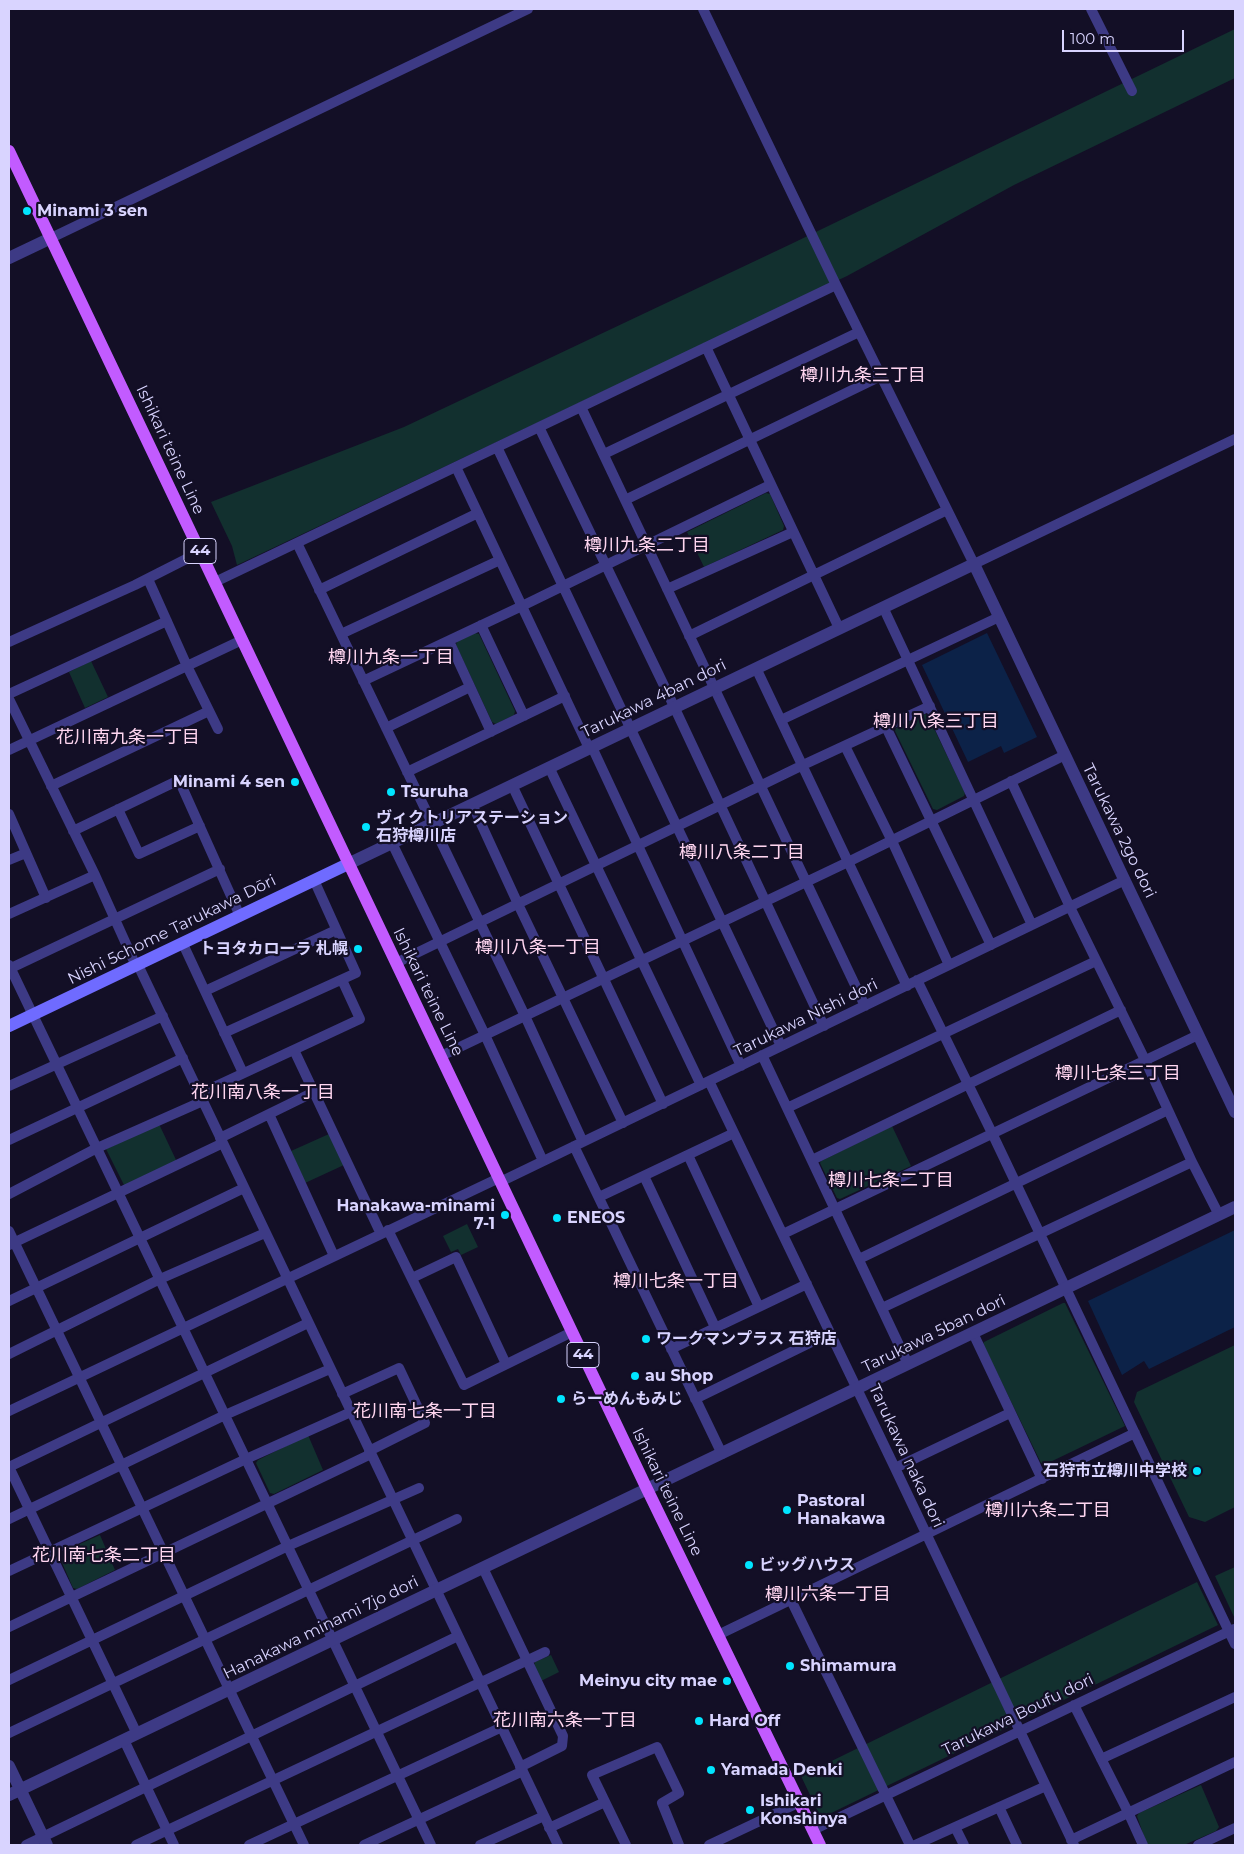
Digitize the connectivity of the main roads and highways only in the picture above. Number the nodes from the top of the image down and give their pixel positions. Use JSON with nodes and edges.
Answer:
{"nodes":[{"id":1,"x":9,"y":151,"type":"edge"},
{"id":2,"x":348,"y":864,"type":"junction"},
{"id":3,"x":9,"y":1026,"type":"edge"},
{"id":4,"x":820,"y":1845,"type":"edge"}],
"edges":[{"from":1,"to":2,"type":"main road","name":"Ishikari teine Line","number":"44"},
{"from":2,"to":3,"type":"main road","name":"Nishi 5chome Tarukawa Dōri"},
{"from":2,"to":4,"type":"main road","name":"Ishikari teine Line","number":"44"}]}
